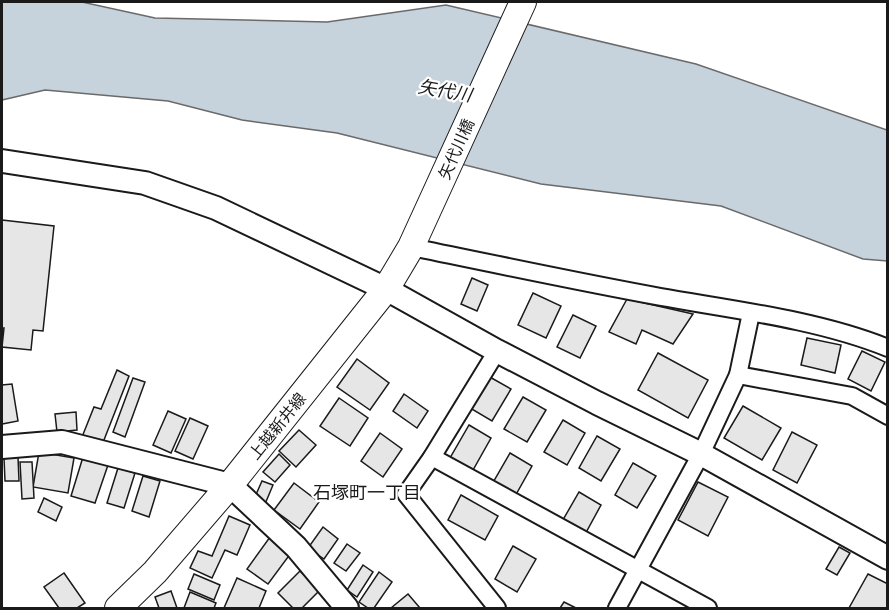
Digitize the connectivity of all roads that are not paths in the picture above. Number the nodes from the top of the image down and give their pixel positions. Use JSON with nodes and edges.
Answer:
{"nodes":[{"id":1,"x":523,"y":2,"type":"edge"},
{"id":2,"x":2,"y":161,"type":"edge"},
{"id":3,"x":415,"y":239,"type":"junction"},
{"id":4,"x":386,"y":289,"type":"junction"},
{"id":5,"x":750,"y":313,"type":"junction"},
{"id":6,"x":888,"y":348,"type":"edge"},
{"id":7,"x":497,"y":351,"type":"junction"},
{"id":8,"x":738,"y":375,"type":"junction"},
{"id":9,"x":888,"y":416,"type":"edge"},
{"id":10,"x":2,"y":447,"type":"edge"},
{"id":11,"x":701,"y":454,"type":"junction"},
{"id":12,"x":432,"y":457,"type":"junction"},
{"id":13,"x":230,"y":485,"type":"junction"},
{"id":14,"x":888,"y":558,"type":"edge"},
{"id":15,"x":639,"y":570,"type":"junction"},
{"id":16,"x":118,"y":609,"type":"edge"},
{"id":17,"x":347,"y":609,"type":"edge"},
{"id":18,"x":497,"y":609,"type":"edge"},
{"id":19,"x":617,"y":609,"type":"edge"},
{"id":20,"x":708,"y":609,"type":"edge"}],
"edges":[{"from":1,"to":3,"type":"main road","name":"矢代川橋"},
{"from":2,"to":4,"type":"street"},
{"from":3,"to":4,"type":"main road","name":"上越新井線"},
{"from":3,"to":5,"type":"street"},
{"from":4,"to":7,"type":"street"},
{"from":4,"to":13,"type":"main road","name":"上越新井線"},
{"from":5,"to":6,"type":"street"},
{"from":5,"to":8,"type":"street"},
{"from":7,"to":11,"type":"street"},
{"from":7,"to":12,"type":"street"},
{"from":8,"to":9,"type":"street"},
{"from":8,"to":11,"type":"street"},
{"from":10,"to":13,"type":"street"},
{"from":11,"to":14,"type":"street"},
{"from":11,"to":15,"type":"street"},
{"from":12,"to":15,"type":"street"},
{"from":12,"to":18,"type":"street"},
{"from":13,"to":16,"type":"main road","name":"上越新井線"},
{"from":13,"to":17,"type":"street"},
{"from":15,"to":19,"type":"street"},
{"from":15,"to":20,"type":"street"}]}
